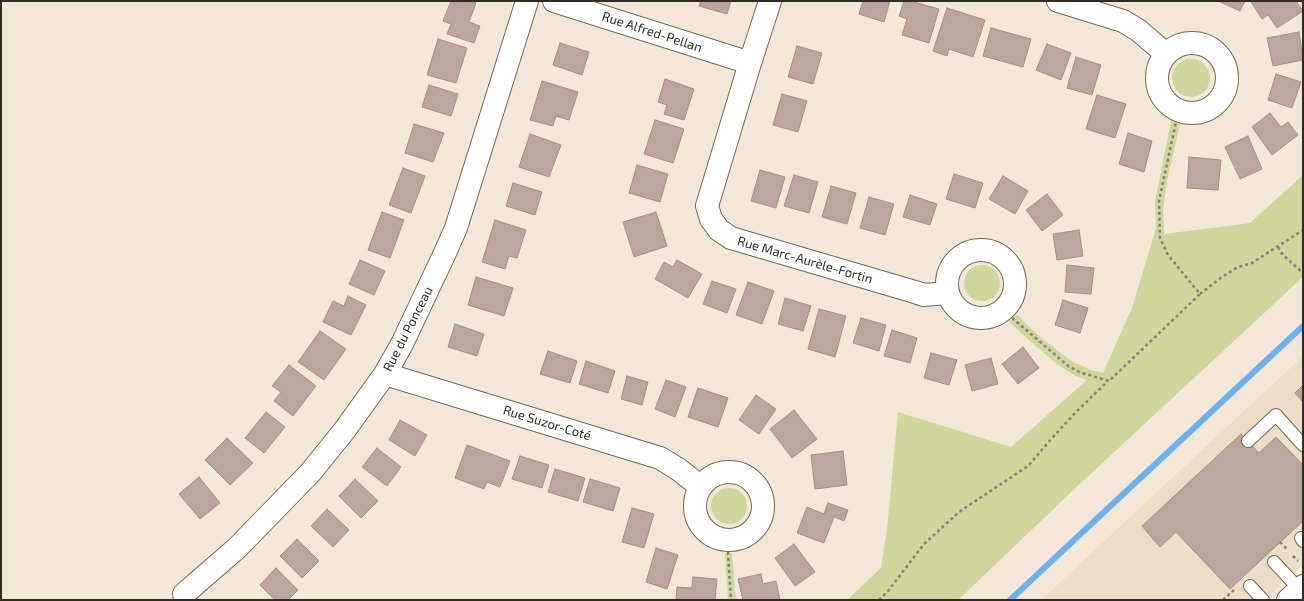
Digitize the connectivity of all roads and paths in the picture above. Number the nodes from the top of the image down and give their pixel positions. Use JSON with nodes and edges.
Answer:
{"nodes":[{"id":1,"x":527,"y":1,"type":"edge"},
{"id":2,"x":554,"y":1,"type":"edge"},
{"id":3,"x":770,"y":1,"type":"edge"},
{"id":4,"x":1058,"y":1,"type":"edge"},
{"id":5,"x":1166,"y":54,"type":"junction"},
{"id":6,"x":750,"y":63,"type":"junction"},
{"id":7,"x":1182,"y":112,"type":"junction"},
{"id":8,"x":1303,"y":230,"type":"edge"},
{"id":9,"x":1278,"y":247,"type":"junction"},
{"id":10,"x":1303,"y":273,"type":"edge"},
{"id":11,"x":948,"y":293,"type":"junction"},
{"id":12,"x":1200,"y":294,"type":"junction"},
{"id":13,"x":1003,"y":310,"type":"junction"},
{"id":14,"x":385,"y":374,"type":"junction"},
{"id":15,"x":1109,"y":381,"type":"junction"},
{"id":16,"x":1248,"y":441,"type":"dead end"},
{"id":17,"x":1303,"y":445,"type":"edge"},
{"id":18,"x":701,"y":487,"type":"junction"},
{"id":19,"x":730,"y":540,"type":"junction"},
{"id":20,"x":1274,"y":562,"type":"dead end"},
{"id":21,"x":1250,"y":586,"type":"dead end"},
{"id":22,"x":1297,"y":592,"type":"edge"},
{"id":23,"x":184,"y":594,"type":"dead end"},
{"id":24,"x":1227,"y":596,"type":"dead end"},
{"id":25,"x":731,"y":600,"type":"edge"},
{"id":26,"x":879,"y":600,"type":"edge"},
{"id":27,"x":1223,"y":600,"type":"edge"},
{"id":28,"x":1263,"y":600,"type":"edge"}],
"edges":[{"from":1,"to":14,"type":"street","name":"Rue du Ponceau"},
{"from":2,"to":6,"type":"street","name":"Rue Alfred-Pellan"},
{"from":3,"to":6,"type":"street","name":"Rue Marc-Aurèle-Fortin"},
{"from":4,"to":5,"type":"street"},
{"from":5,"to":7,"type":"street"},
{"from":5,"to":7,"type":"street"},
{"from":6,"to":11,"type":"street","name":"Rue Marc-Aurèle-Fortin"},
{"from":7,"to":12,"type":"path"},
{"from":8,"to":9,"type":"path"},
{"from":9,"to":10,"type":"path"},
{"from":9,"to":12,"type":"path"},
{"from":11,"to":13,"type":"street"},
{"from":11,"to":13,"type":"street"},
{"from":12,"to":15,"type":"path"},
{"from":13,"to":15,"type":"path"},
{"from":14,"to":18,"type":"street","name":"Rue Suzor-Coté"},
{"from":14,"to":23,"type":"street","name":"Rue du Ponceau"},
{"from":15,"to":26,"type":"path"},
{"from":16,"to":17,"type":"lane"},
{"from":18,"to":19,"type":"street"},
{"from":18,"to":19,"type":"street"},
{"from":19,"to":25,"type":"path"},
{"from":20,"to":22,"type":"lane"},
{"from":21,"to":28,"type":"lane"},
{"from":24,"to":27,"type":"path"}]}
